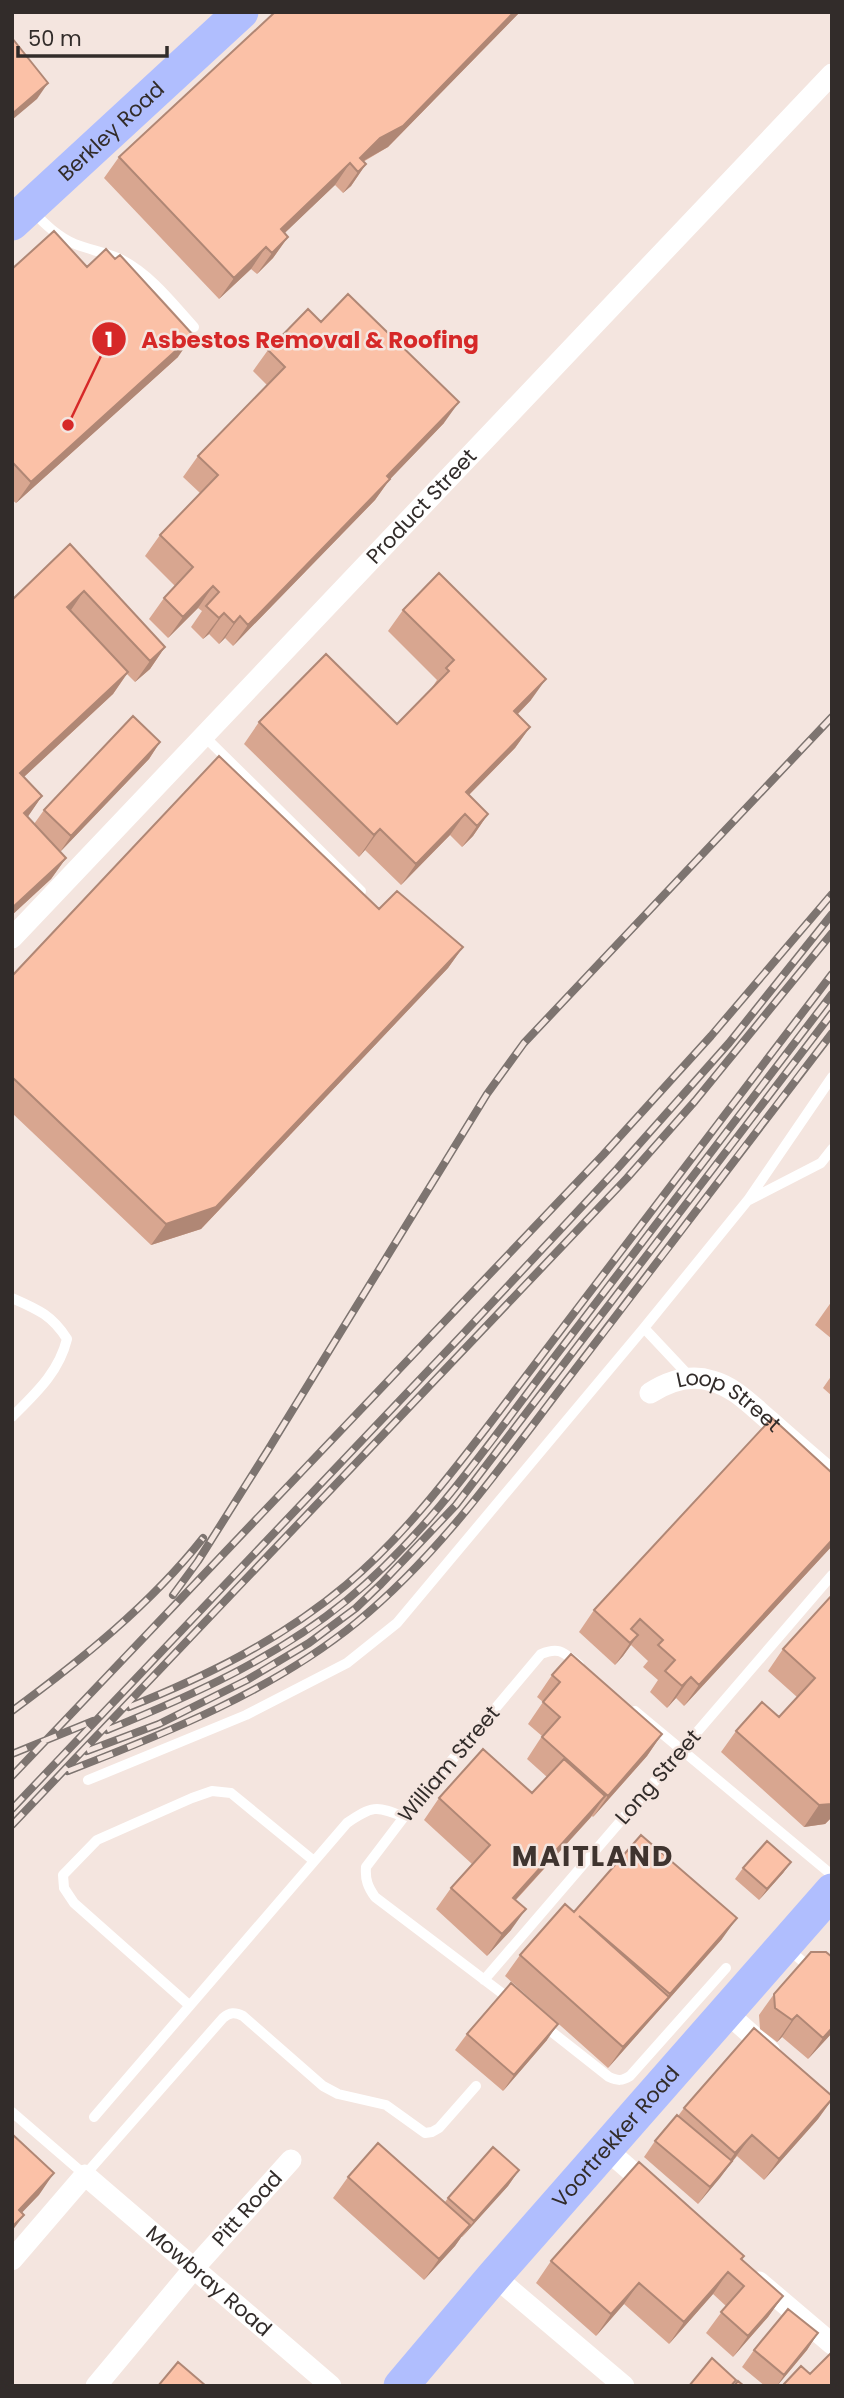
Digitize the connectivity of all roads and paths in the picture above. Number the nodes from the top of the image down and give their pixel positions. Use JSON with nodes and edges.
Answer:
{"nodes":[{"id":1,"x":241,"y":12,"type":"edge"},
{"id":2,"x":832,"y":74,"type":"edge"},
{"id":3,"x":20,"y":215,"type":"edge"},
{"id":4,"x":194,"y":327,"type":"dead end"},
{"id":5,"x":204,"y":736,"type":"junction"},
{"id":6,"x":360,"y":891,"type":"edge"},
{"id":7,"x":12,"y":938,"type":"edge"},
{"id":8,"x":832,"y":1077,"type":"edge"},
{"id":9,"x":832,"y":1149,"type":"edge"},
{"id":10,"x":748,"y":1200,"type":"junction"},
{"id":11,"x":12,"y":1298,"type":"edge"},
{"id":12,"x":644,"y":1328,"type":"junction"},
{"id":13,"x":691,"y":1378,"type":"junction"},
{"id":14,"x":650,"y":1393,"type":"dead end"},
{"id":15,"x":12,"y":1418,"type":"edge"},
{"id":16,"x":832,"y":1475,"type":"edge"},
{"id":17,"x":832,"y":1575,"type":"edge"},
{"id":18,"x":592,"y":1676,"type":"edge"},
{"id":19,"x":622,"y":1700,"type":"edge"},
{"id":20,"x":682,"y":1749,"type":"junction"},
{"id":21,"x":88,"y":1780,"type":"dead end"},
{"id":22,"x":404,"y":1817,"type":"junction"},
{"id":23,"x":314,"y":1861,"type":"junction"},
{"id":24,"x":832,"y":1875,"type":"edge"},
{"id":25,"x":832,"y":1891,"type":"edge"},
{"id":26,"x":784,"y":1946,"type":"junction"},
{"id":27,"x":726,"y":1968,"type":"dead end"},
{"id":28,"x":484,"y":1980,"type":"junction"},
{"id":29,"x":832,"y":1986,"type":"edge"},
{"id":30,"x":516,"y":2004,"type":"edge"},
{"id":31,"x":190,"y":2005,"type":"junction"},
{"id":32,"x":726,"y":2012,"type":"junction"},
{"id":33,"x":536,"y":2020,"type":"edge"},
{"id":34,"x":785,"y":2064,"type":"edge"},
{"id":35,"x":476,"y":2086,"type":"dead end"},
{"id":36,"x":12,"y":2112,"type":"edge"},
{"id":37,"x":93,"y":2117,"type":"dead end"},
{"id":38,"x":606,"y":2149,"type":"junction"},
{"id":39,"x":291,"y":2160,"type":"dead end"},
{"id":40,"x":85,"y":2175,"type":"junction"},
{"id":41,"x":670,"y":2205,"type":"edge"},
{"id":42,"x":12,"y":2260,"type":"edge"},
{"id":43,"x":195,"y":2267,"type":"junction"},
{"id":44,"x":748,"y":2273,"type":"edge"},
{"id":45,"x":494,"y":2276,"type":"junction"},
{"id":46,"x":832,"y":2344,"type":"edge"},
{"id":47,"x":96,"y":2386,"type":"edge"},
{"id":48,"x":331,"y":2386,"type":"edge"},
{"id":49,"x":401,"y":2386,"type":"edge"},
{"id":50,"x":624,"y":2386,"type":"edge"}],
"edges":[{"from":1,"to":3,"type":"main road","name":"Berkley Road"},
{"from":2,"to":5,"type":"street","name":"Product Street"},
{"from":3,"to":4,"type":"lane"},
{"from":5,"to":6,"type":"lane"},
{"from":5,"to":7,"type":"street","name":"Product Street"},
{"from":8,"to":10,"type":"lane"},
{"from":9,"to":10,"type":"lane"},
{"from":10,"to":12,"type":"lane"},
{"from":11,"to":15,"type":"lane"},
{"from":12,"to":13,"type":"lane"},
{"from":12,"to":21,"type":"lane"},
{"from":13,"to":14,"type":"street","name":"Loop Street"},
{"from":13,"to":16,"type":"street","name":"Loop Street"},
{"from":17,"to":20,"type":"lane","name":"Long Street"},
{"from":18,"to":22,"type":"lane","name":"William Street"},
{"from":19,"to":20,"type":"lane"},
{"from":20,"to":24,"type":"lane"},
{"from":20,"to":28,"type":"lane","name":"Long Street"},
{"from":22,"to":23,"type":"lane"},
{"from":22,"to":28,"type":"lane","name":"William Street"},
{"from":23,"to":31,"type":"lane"},
{"from":23,"to":31,"type":"lane"},
{"from":25,"to":26,"type":"main road","name":"Voortrekker Road"},
{"from":26,"to":29,"type":"lane"},
{"from":26,"to":32,"type":"main road","name":"Voortrekker Road"},
{"from":27,"to":33,"type":"lane"},
{"from":28,"to":30,"type":"lane"},
{"from":31,"to":37,"type":"lane"},
{"from":32,"to":34,"type":"street"},
{"from":32,"to":38,"type":"main road","name":"Voortrekker Road"},
{"from":35,"to":40,"type":"lane"},
{"from":36,"to":40,"type":"lane"},
{"from":38,"to":41,"type":"street"},
{"from":38,"to":45,"type":"main road","name":"Voortrekker Road"},
{"from":39,"to":43,"type":"street","name":"Pitt Road"},
{"from":40,"to":42,"type":"street"},
{"from":40,"to":43,"type":"street","name":"Mowbray Road"},
{"from":43,"to":47,"type":"street","name":"Pitt Road"},
{"from":43,"to":48,"type":"street","name":"Mowbray Road"},
{"from":44,"to":46,"type":"street"},
{"from":45,"to":49,"type":"main road","name":"Voortrekker Road"},
{"from":45,"to":50,"type":"street"}]}
